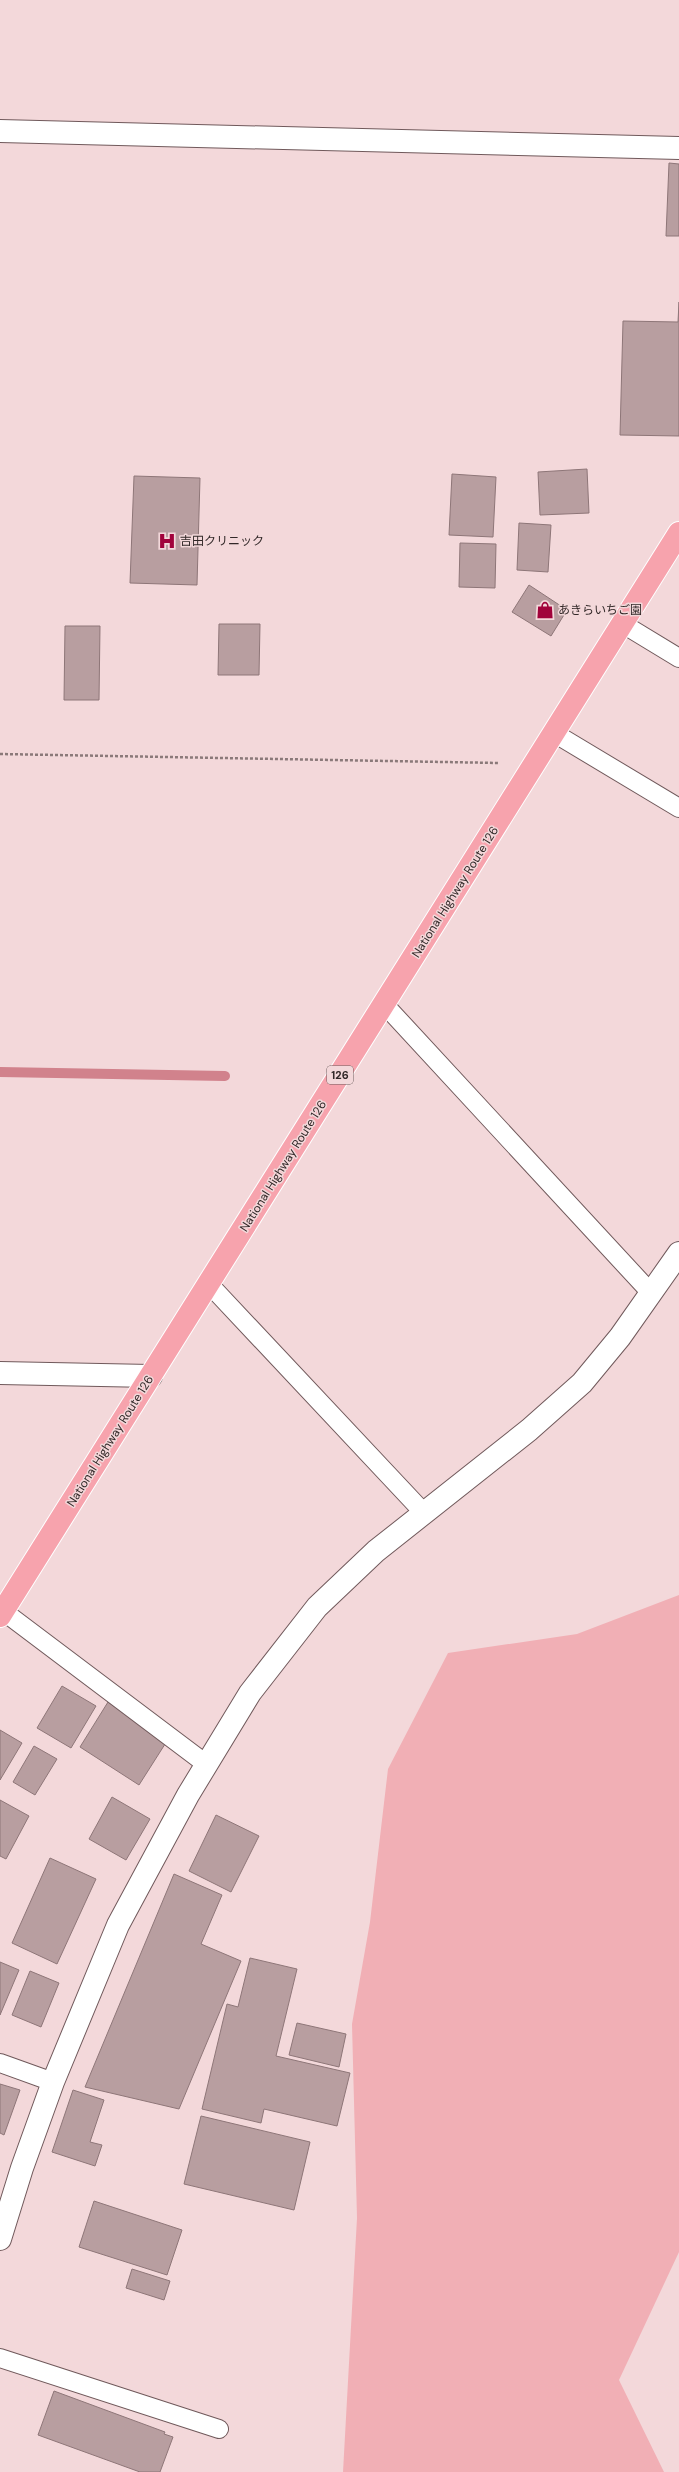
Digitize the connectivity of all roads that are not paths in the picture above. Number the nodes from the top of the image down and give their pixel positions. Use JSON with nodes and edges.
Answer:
{"nodes":[{"id":1,"x":0,"y":131,"type":"edge"},
{"id":2,"x":679,"y":148,"type":"edge"},
{"id":3,"x":679,"y":533,"type":"edge"},
{"id":4,"x":622,"y":624,"type":"junction"},
{"id":5,"x":679,"y":658,"type":"edge"},
{"id":6,"x":554,"y":733,"type":"junction"},
{"id":7,"x":679,"y":808,"type":"edge"},
{"id":8,"x":384,"y":1004,"type":"junction"},
{"id":9,"x":679,"y":1253,"type":"edge"},
{"id":10,"x":209,"y":1284,"type":"junction"},
{"id":11,"x":651,"y":1293,"type":"junction"},
{"id":12,"x":0,"y":1373,"type":"edge"},
{"id":13,"x":151,"y":1376,"type":"junction"},
{"id":14,"x":424,"y":1513,"type":"junction"},
{"id":15,"x":2,"y":1614,"type":"edge"},
{"id":16,"x":206,"y":1764,"type":"junction"},
{"id":17,"x":0,"y":2063,"type":"edge"},
{"id":18,"x":53,"y":2082,"type":"junction"},
{"id":19,"x":0,"y":2239,"type":"edge"},
{"id":20,"x":0,"y":2358,"type":"edge"},
{"id":21,"x":219,"y":2429,"type":"dead end"}],
"edges":[{"from":1,"to":2,"type":"street"},
{"from":3,"to":4,"type":"highway","name":"National Highway Route 126","number":"126"},
{"from":4,"to":5,"type":"lane"},
{"from":4,"to":6,"type":"highway","name":"National Highway Route 126","number":"126"},
{"from":6,"to":7,"type":"lane"},
{"from":6,"to":8,"type":"highway","name":"National Highway Route 126","number":"126"},
{"from":8,"to":10,"type":"highway","name":"National Highway Route 126","number":"126"},
{"from":8,"to":11,"type":"lane"},
{"from":9,"to":11,"type":"street"},
{"from":10,"to":13,"type":"highway","name":"National Highway Route 126","number":"126"},
{"from":10,"to":14,"type":"lane"},
{"from":11,"to":14,"type":"street"},
{"from":12,"to":13,"type":"street"},
{"from":13,"to":15,"type":"highway","name":"National Highway Route 126","number":"126"},
{"from":14,"to":16,"type":"street"},
{"from":15,"to":16,"type":"lane"},
{"from":16,"to":18,"type":"street"},
{"from":17,"to":18,"type":"lane"},
{"from":18,"to":19,"type":"street"},
{"from":20,"to":21,"type":"lane"}]}
